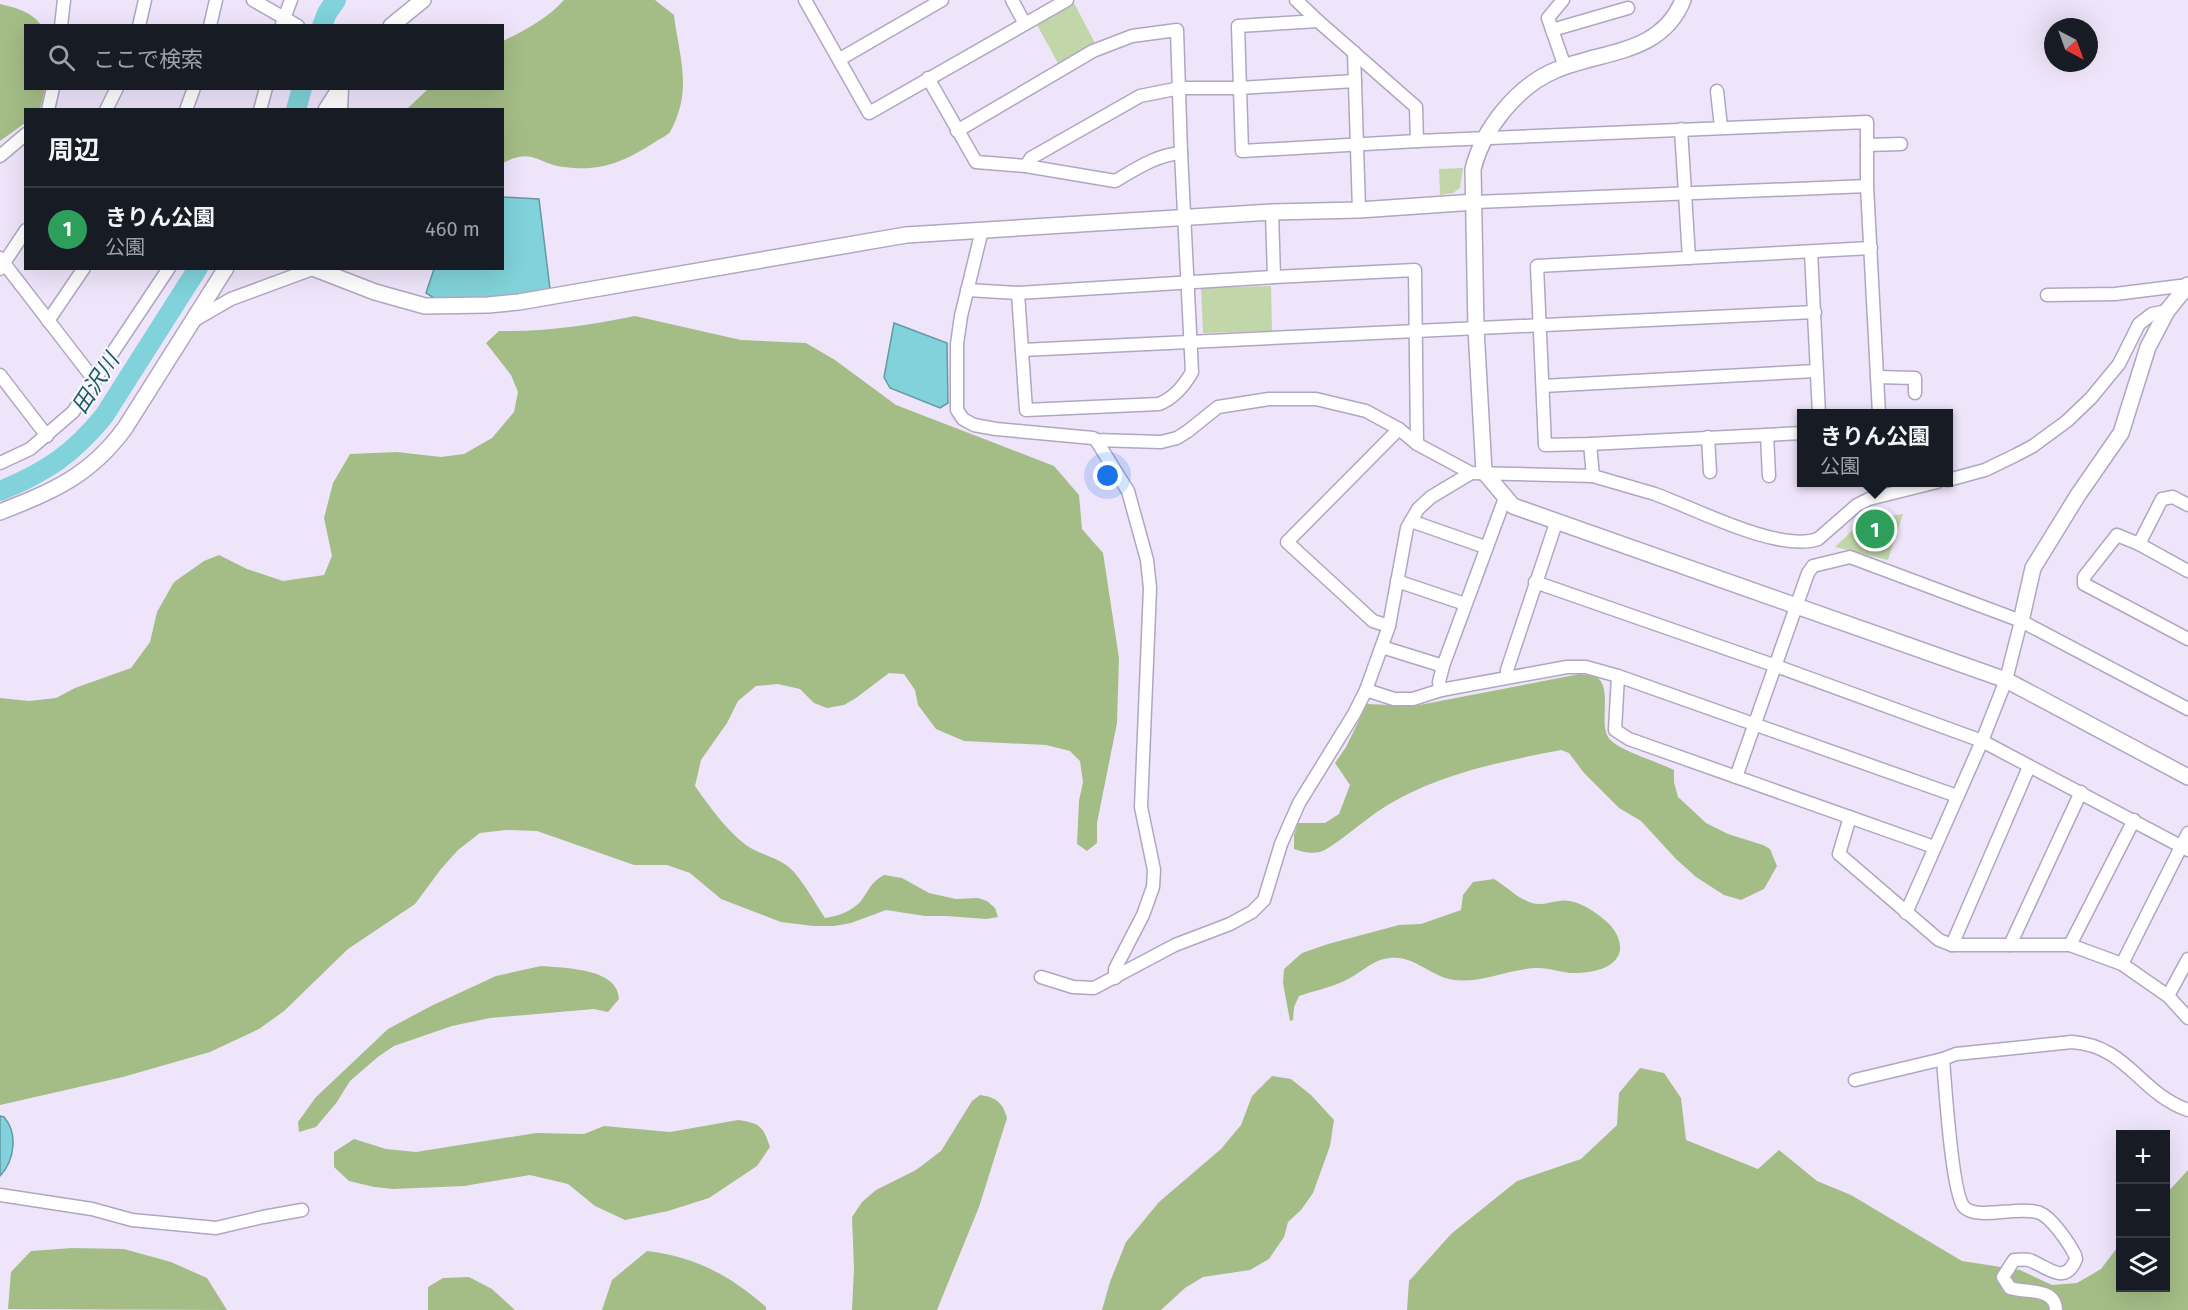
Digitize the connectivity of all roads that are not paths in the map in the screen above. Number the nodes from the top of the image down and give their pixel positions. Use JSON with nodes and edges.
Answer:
{"nodes":[{"id":1,"x":64,"y":0,"type":"edge"},
{"id":2,"x":145,"y":0,"type":"edge"},
{"id":3,"x":216,"y":0,"type":"edge"},
{"id":4,"x":253,"y":0,"type":"edge"},
{"id":5,"x":291,"y":0,"type":"edge"},
{"id":6,"x":423,"y":0,"type":"edge"},
{"id":7,"x":821,"y":0,"type":"edge"},
{"id":8,"x":942,"y":0,"type":"edge"},
{"id":9,"x":1012,"y":0,"type":"edge"},
{"id":10,"x":1067,"y":0,"type":"edge"},
{"id":11,"x":1296,"y":0,"type":"edge"},
{"id":12,"x":1563,"y":0,"type":"edge"},
{"id":13,"x":1683,"y":0,"type":"edge"},
{"id":14,"x":807,"y":3,"type":"edge"},
{"id":15,"x":1628,"y":8,"type":"dead end"},
{"id":16,"x":283,"y":21,"type":"edge"},
{"id":17,"x":1318,"y":21,"type":"junction"},
{"id":18,"x":61,"y":24,"type":"edge"},
{"id":19,"x":139,"y":24,"type":"edge"},
{"id":20,"x":210,"y":24,"type":"edge"},
{"id":21,"x":393,"y":24,"type":"edge"},
{"id":22,"x":1025,"y":24,"type":"junction"},
{"id":23,"x":1552,"y":30,"type":"junction"},
{"id":24,"x":1354,"y":52,"type":"junction"},
{"id":25,"x":840,"y":59,"type":"junction"},
{"id":26,"x":1565,"y":67,"type":"junction"},
{"id":27,"x":928,"y":78,"type":"junction"},
{"id":28,"x":1355,"y":81,"type":"junction"},
{"id":29,"x":1180,"y":88,"type":"junction"},
{"id":30,"x":1239,"y":88,"type":"junction"},
{"id":31,"x":53,"y":90,"type":"edge"},
{"id":32,"x":116,"y":90,"type":"edge"},
{"id":33,"x":193,"y":90,"type":"edge"},
{"id":34,"x":265,"y":90,"type":"edge"},
{"id":35,"x":340,"y":90,"type":"edge"},
{"id":36,"x":341,"y":90,"type":"edge"},
{"id":37,"x":1717,"y":91,"type":"dead end"},
{"id":38,"x":48,"y":108,"type":"edge"},
{"id":39,"x":106,"y":108,"type":"edge"},
{"id":40,"x":187,"y":108,"type":"edge"},
{"id":41,"x":261,"y":108,"type":"edge"},
{"id":42,"x":327,"y":108,"type":"edge"},
{"id":43,"x":341,"y":108,"type":"edge"},
{"id":44,"x":1720,"y":127,"type":"junction"},
{"id":45,"x":1681,"y":129,"type":"junction"},
{"id":46,"x":957,"y":131,"type":"junction"},
{"id":47,"x":24,"y":136,"type":"edge"},
{"id":48,"x":1486,"y":138,"type":"junction"},
{"id":49,"x":1417,"y":141,"type":"junction"},
{"id":50,"x":1357,"y":144,"type":"junction"},
{"id":51,"x":1901,"y":144,"type":"dead end"},
{"id":52,"x":1867,"y":145,"type":"junction"},
{"id":53,"x":1181,"y":153,"type":"junction"},
{"id":54,"x":0,"y":156,"type":"edge"},
{"id":55,"x":1026,"y":166,"type":"junction"},
{"id":56,"x":1868,"y":186,"type":"junction"},
{"id":57,"x":1685,"y":194,"type":"junction"},
{"id":58,"x":1475,"y":202,"type":"junction"},
{"id":59,"x":1359,"y":210,"type":"junction"},
{"id":60,"x":1272,"y":212,"type":"junction"},
{"id":61,"x":1185,"y":218,"type":"junction"},
{"id":62,"x":982,"y":230,"type":"junction"},
{"id":63,"x":24,"y":233,"type":"edge"},
{"id":64,"x":1871,"y":248,"type":"junction"},
{"id":65,"x":1811,"y":252,"type":"junction"},
{"id":66,"x":1689,"y":258,"type":"junction"},
{"id":67,"x":1,"y":263,"type":"edge"},
{"id":68,"x":83,"y":270,"type":"edge"},
{"id":69,"x":168,"y":270,"type":"edge"},
{"id":70,"x":225,"y":270,"type":"edge"},
{"id":71,"x":311,"y":270,"type":"edge"},
{"id":72,"x":317,"y":270,"type":"edge"},
{"id":73,"x":1274,"y":277,"type":"junction"},
{"id":74,"x":1189,"y":283,"type":"junction"},
{"id":75,"x":2188,"y":285,"type":"edge"},
{"id":76,"x":967,"y":290,"type":"junction"},
{"id":77,"x":1018,"y":293,"type":"junction"},
{"id":78,"x":2047,"y":295,"type":"dead end"},
{"id":79,"x":2167,"y":311,"type":"junction"},
{"id":80,"x":1815,"y":312,"type":"junction"},
{"id":81,"x":48,"y":321,"type":"junction"},
{"id":82,"x":192,"y":321,"type":"junction"},
{"id":83,"x":1539,"y":326,"type":"junction"},
{"id":84,"x":1476,"y":329,"type":"junction"},
{"id":85,"x":1415,"y":332,"type":"junction"},
{"id":86,"x":1191,"y":342,"type":"junction"},
{"id":87,"x":1022,"y":350,"type":"junction"},
{"id":88,"x":1816,"y":371,"type":"junction"},
{"id":89,"x":0,"y":375,"type":"edge"},
{"id":90,"x":1877,"y":377,"type":"junction"},
{"id":91,"x":95,"y":381,"type":"junction"},
{"id":92,"x":1543,"y":386,"type":"junction"},
{"id":93,"x":4,"y":388,"type":"edge"},
{"id":94,"x":1915,"y":393,"type":"dead end"},
{"id":95,"x":1819,"y":409,"type":"edge"},
{"id":96,"x":1879,"y":409,"type":"edge"},
{"id":97,"x":1399,"y":429,"type":"junction"},
{"id":98,"x":1797,"y":433,"type":"edge"},
{"id":99,"x":1767,"y":435,"type":"junction"},
{"id":100,"x":47,"y":436,"type":"junction"},
{"id":101,"x":1708,"y":437,"type":"junction"},
{"id":102,"x":1096,"y":440,"type":"junction"},
{"id":103,"x":1417,"y":444,"type":"junction"},
{"id":104,"x":1590,"y":444,"type":"junction"},
{"id":105,"x":0,"y":463,"type":"edge"},
{"id":106,"x":1710,"y":472,"type":"dead end"},
{"id":107,"x":1477,"y":473,"type":"junction"},
{"id":108,"x":1593,"y":476,"type":"junction"},
{"id":109,"x":1769,"y":476,"type":"dead end"},
{"id":110,"x":1953,"y":479,"type":"edge"},
{"id":111,"x":1920,"y":487,"type":"edge"},
{"id":112,"x":1504,"y":498,"type":"junction"},
{"id":113,"x":2188,"y":505,"type":"edge"},
{"id":114,"x":0,"y":512,"type":"edge"},
{"id":115,"x":1411,"y":521,"type":"junction"},
{"id":116,"x":1556,"y":522,"type":"junction"},
{"id":117,"x":2139,"y":544,"type":"junction"},
{"id":118,"x":1485,"y":548,"type":"junction"},
{"id":119,"x":2188,"y":571,"type":"edge"},
{"id":120,"x":1398,"y":581,"type":"junction"},
{"id":121,"x":1535,"y":582,"type":"junction"},
{"id":122,"x":1465,"y":604,"type":"junction"},
{"id":123,"x":1797,"y":607,"type":"junction"},
{"id":124,"x":2021,"y":621,"type":"junction"},
{"id":125,"x":1389,"y":626,"type":"junction"},
{"id":126,"x":2188,"y":639,"type":"edge"},
{"id":127,"x":1382,"y":647,"type":"junction"},
{"id":128,"x":1443,"y":666,"type":"junction"},
{"id":129,"x":1776,"y":666,"type":"junction"},
{"id":130,"x":1618,"y":676,"type":"junction"},
{"id":131,"x":1507,"y":677,"type":"junction"},
{"id":132,"x":2006,"y":680,"type":"junction"},
{"id":133,"x":1366,"y":690,"type":"junction"},
{"id":134,"x":1441,"y":690,"type":"junction"},
{"id":135,"x":2188,"y":708,"type":"edge"},
{"id":136,"x":1754,"y":725,"type":"junction"},
{"id":137,"x":1982,"y":741,"type":"junction"},
{"id":138,"x":2029,"y":767,"type":"junction"},
{"id":139,"x":1736,"y":777,"type":"junction"},
{"id":140,"x":2188,"y":777,"type":"edge"},
{"id":141,"x":2081,"y":792,"type":"junction"},
{"id":142,"x":1957,"y":796,"type":"junction"},
{"id":143,"x":1850,"y":817,"type":"junction"},
{"id":144,"x":2134,"y":820,"type":"junction"},
{"id":145,"x":2188,"y":833,"type":"edge"},
{"id":146,"x":1934,"y":848,"type":"junction"},
{"id":147,"x":2185,"y":848,"type":"edge"},
{"id":148,"x":1906,"y":913,"type":"junction"},
{"id":149,"x":1952,"y":945,"type":"junction"},
{"id":150,"x":2010,"y":945,"type":"junction"},
{"id":151,"x":2070,"y":945,"type":"junction"},
{"id":152,"x":2188,"y":959,"type":"edge"},
{"id":153,"x":2122,"y":964,"type":"junction"},
{"id":154,"x":1041,"y":977,"type":"dead end"},
{"id":155,"x":1115,"y":978,"type":"junction"},
{"id":156,"x":2168,"y":996,"type":"junction"},
{"id":157,"x":2188,"y":1018,"type":"edge"},
{"id":158,"x":1943,"y":1059,"type":"junction"},
{"id":159,"x":1855,"y":1080,"type":"dead end"},
{"id":160,"x":2188,"y":1110,"type":"edge"},
{"id":161,"x":0,"y":1195,"type":"edge"},
{"id":162,"x":302,"y":1210,"type":"dead end"},
{"id":163,"x":2056,"y":1310,"type":"edge"}],
"edges":[{"from":1,"to":18,"type":"street"},
{"from":2,"to":19,"type":"street"},
{"from":3,"to":20,"type":"street"},
{"from":4,"to":16,"type":"street"},
{"from":5,"to":16,"type":"street"},
{"from":6,"to":21,"type":"street"},
{"from":7,"to":14,"type":"street"},
{"from":8,"to":25,"type":"street"},
{"from":9,"to":22,"type":"street"},
{"from":10,"to":22,"type":"street"},
{"from":11,"to":17,"type":"street"},
{"from":12,"to":23,"type":"street"},
{"from":13,"to":26,"type":"street"},
{"from":14,"to":25,"type":"street"},
{"from":15,"to":23,"type":"street"},
{"from":17,"to":24,"type":"street"},
{"from":17,"to":30,"type":"street"},
{"from":22,"to":27,"type":"street"},
{"from":23,"to":26,"type":"street"},
{"from":24,"to":28,"type":"street"},
{"from":24,"to":49,"type":"street"},
{"from":25,"to":27,"type":"street"},
{"from":26,"to":48,"type":"street"},
{"from":27,"to":46,"type":"street"},
{"from":28,"to":30,"type":"street"},
{"from":28,"to":50,"type":"street"},
{"from":29,"to":30,"type":"street"},
{"from":29,"to":46,"type":"street"},
{"from":29,"to":53,"type":"street"},
{"from":29,"to":55,"type":"street"},
{"from":30,"to":50,"type":"street"},
{"from":31,"to":38,"type":"street"},
{"from":32,"to":39,"type":"street"},
{"from":33,"to":40,"type":"street"},
{"from":34,"to":41,"type":"street"},
{"from":35,"to":42,"type":"street"},
{"from":36,"to":43,"type":"street"},
{"from":37,"to":44,"type":"street"},
{"from":44,"to":45,"type":"street"},
{"from":44,"to":52,"type":"street"},
{"from":45,"to":48,"type":"street"},
{"from":45,"to":57,"type":"street"},
{"from":46,"to":55,"type":"street"},
{"from":47,"to":54,"type":"street"},
{"from":48,"to":49,"type":"street"},
{"from":48,"to":58,"type":"street"},
{"from":49,"to":50,"type":"street"},
{"from":50,"to":59,"type":"street"},
{"from":51,"to":52,"type":"street"},
{"from":52,"to":56,"type":"street"},
{"from":53,"to":55,"type":"street"},
{"from":53,"to":61,"type":"street"},
{"from":56,"to":57,"type":"street"},
{"from":56,"to":64,"type":"street"},
{"from":57,"to":58,"type":"street"},
{"from":57,"to":66,"type":"street"},
{"from":58,"to":59,"type":"street"},
{"from":58,"to":84,"type":"street"},
{"from":59,"to":60,"type":"street"},
{"from":60,"to":61,"type":"street"},
{"from":60,"to":73,"type":"street"},
{"from":61,"to":62,"type":"street"},
{"from":61,"to":74,"type":"street"},
{"from":62,"to":72,"type":"street"},
{"from":62,"to":76,"type":"street"},
{"from":63,"to":67,"type":"street"},
{"from":64,"to":65,"type":"street"},
{"from":64,"to":90,"type":"street"},
{"from":65,"to":66,"type":"street"},
{"from":65,"to":80,"type":"street"},
{"from":66,"to":83,"type":"street"},
{"from":67,"to":81,"type":"street"},
{"from":68,"to":81,"type":"street"},
{"from":69,"to":91,"type":"street"},
{"from":70,"to":82,"type":"street"},
{"from":71,"to":82,"type":"street"},
{"from":73,"to":74,"type":"street"},
{"from":73,"to":85,"type":"street"},
{"from":74,"to":77,"type":"street"},
{"from":74,"to":86,"type":"street"},
{"from":75,"to":78,"type":"street"},
{"from":75,"to":79,"type":"street"},
{"from":76,"to":77,"type":"street"},
{"from":76,"to":102,"type":"street"},
{"from":77,"to":87,"type":"street"},
{"from":79,"to":110,"type":"street"},
{"from":79,"to":124,"type":"street"},
{"from":80,"to":83,"type":"street"},
{"from":80,"to":88,"type":"street"},
{"from":81,"to":91,"type":"street"},
{"from":82,"to":114,"type":"street"},
{"from":83,"to":84,"type":"street"},
{"from":83,"to":92,"type":"street"},
{"from":84,"to":85,"type":"street"},
{"from":84,"to":107,"type":"street"},
{"from":85,"to":86,"type":"street"},
{"from":85,"to":103,"type":"street"},
{"from":86,"to":87,"type":"street"},
{"from":86,"to":87,"type":"street"},
{"from":88,"to":92,"type":"street"},
{"from":88,"to":95,"type":"street"},
{"from":89,"to":93,"type":"street"},
{"from":90,"to":94,"type":"street"},
{"from":90,"to":96,"type":"street"},
{"from":91,"to":100,"type":"street"},
{"from":92,"to":104,"type":"street"},
{"from":93,"to":100,"type":"street"},
{"from":97,"to":102,"type":"street"},
{"from":97,"to":103,"type":"street"},
{"from":97,"to":125,"type":"street"},
{"from":98,"to":99,"type":"street"},
{"from":99,"to":101,"type":"street"},
{"from":99,"to":109,"type":"street"},
{"from":100,"to":105,"type":"street"},
{"from":101,"to":104,"type":"street"},
{"from":101,"to":106,"type":"street"},
{"from":102,"to":155,"type":"street"},
{"from":103,"to":107,"type":"street"},
{"from":104,"to":108,"type":"street"},
{"from":107,"to":108,"type":"street"},
{"from":107,"to":112,"type":"street"},
{"from":107,"to":115,"type":"street"},
{"from":108,"to":111,"type":"street"},
{"from":112,"to":116,"type":"street"},
{"from":112,"to":118,"type":"street"},
{"from":113,"to":117,"type":"street"},
{"from":115,"to":118,"type":"street"},
{"from":115,"to":120,"type":"street"},
{"from":116,"to":121,"type":"street"},
{"from":116,"to":123,"type":"street"},
{"from":117,"to":119,"type":"street"},
{"from":117,"to":126,"type":"street"},
{"from":118,"to":122,"type":"street"},
{"from":120,"to":122,"type":"street"},
{"from":120,"to":125,"type":"street"},
{"from":121,"to":129,"type":"street"},
{"from":121,"to":131,"type":"street"},
{"from":122,"to":128,"type":"street"},
{"from":123,"to":124,"type":"street"},
{"from":123,"to":129,"type":"street"},
{"from":123,"to":132,"type":"street"},
{"from":124,"to":132,"type":"street"},
{"from":124,"to":135,"type":"street"},
{"from":125,"to":127,"type":"street"},
{"from":127,"to":128,"type":"street"},
{"from":127,"to":133,"type":"street"},
{"from":128,"to":134,"type":"street"},
{"from":129,"to":136,"type":"street"},
{"from":129,"to":137,"type":"street"},
{"from":130,"to":131,"type":"street"},
{"from":130,"to":136,"type":"street"},
{"from":130,"to":139,"type":"street"},
{"from":131,"to":134,"type":"street"},
{"from":132,"to":137,"type":"street"},
{"from":132,"to":140,"type":"street"},
{"from":133,"to":134,"type":"street"},
{"from":133,"to":155,"type":"street"},
{"from":136,"to":139,"type":"street"},
{"from":136,"to":142,"type":"street"},
{"from":137,"to":138,"type":"street"},
{"from":137,"to":142,"type":"street"},
{"from":138,"to":141,"type":"street"},
{"from":138,"to":149,"type":"street"},
{"from":139,"to":143,"type":"street"},
{"from":141,"to":144,"type":"street"},
{"from":141,"to":150,"type":"street"},
{"from":142,"to":146,"type":"street"},
{"from":143,"to":146,"type":"street"},
{"from":143,"to":148,"type":"street"},
{"from":144,"to":147,"type":"street"},
{"from":144,"to":151,"type":"street"},
{"from":145,"to":147,"type":"street"},
{"from":146,"to":148,"type":"street"},
{"from":147,"to":153,"type":"street"},
{"from":148,"to":149,"type":"street"},
{"from":149,"to":150,"type":"street"},
{"from":150,"to":151,"type":"street"},
{"from":151,"to":153,"type":"street"},
{"from":152,"to":156,"type":"street"},
{"from":153,"to":156,"type":"street"},
{"from":154,"to":155,"type":"street"},
{"from":156,"to":157,"type":"street"},
{"from":158,"to":159,"type":"street"},
{"from":158,"to":160,"type":"street"},
{"from":158,"to":163,"type":"street"},
{"from":161,"to":162,"type":"street"}]}
